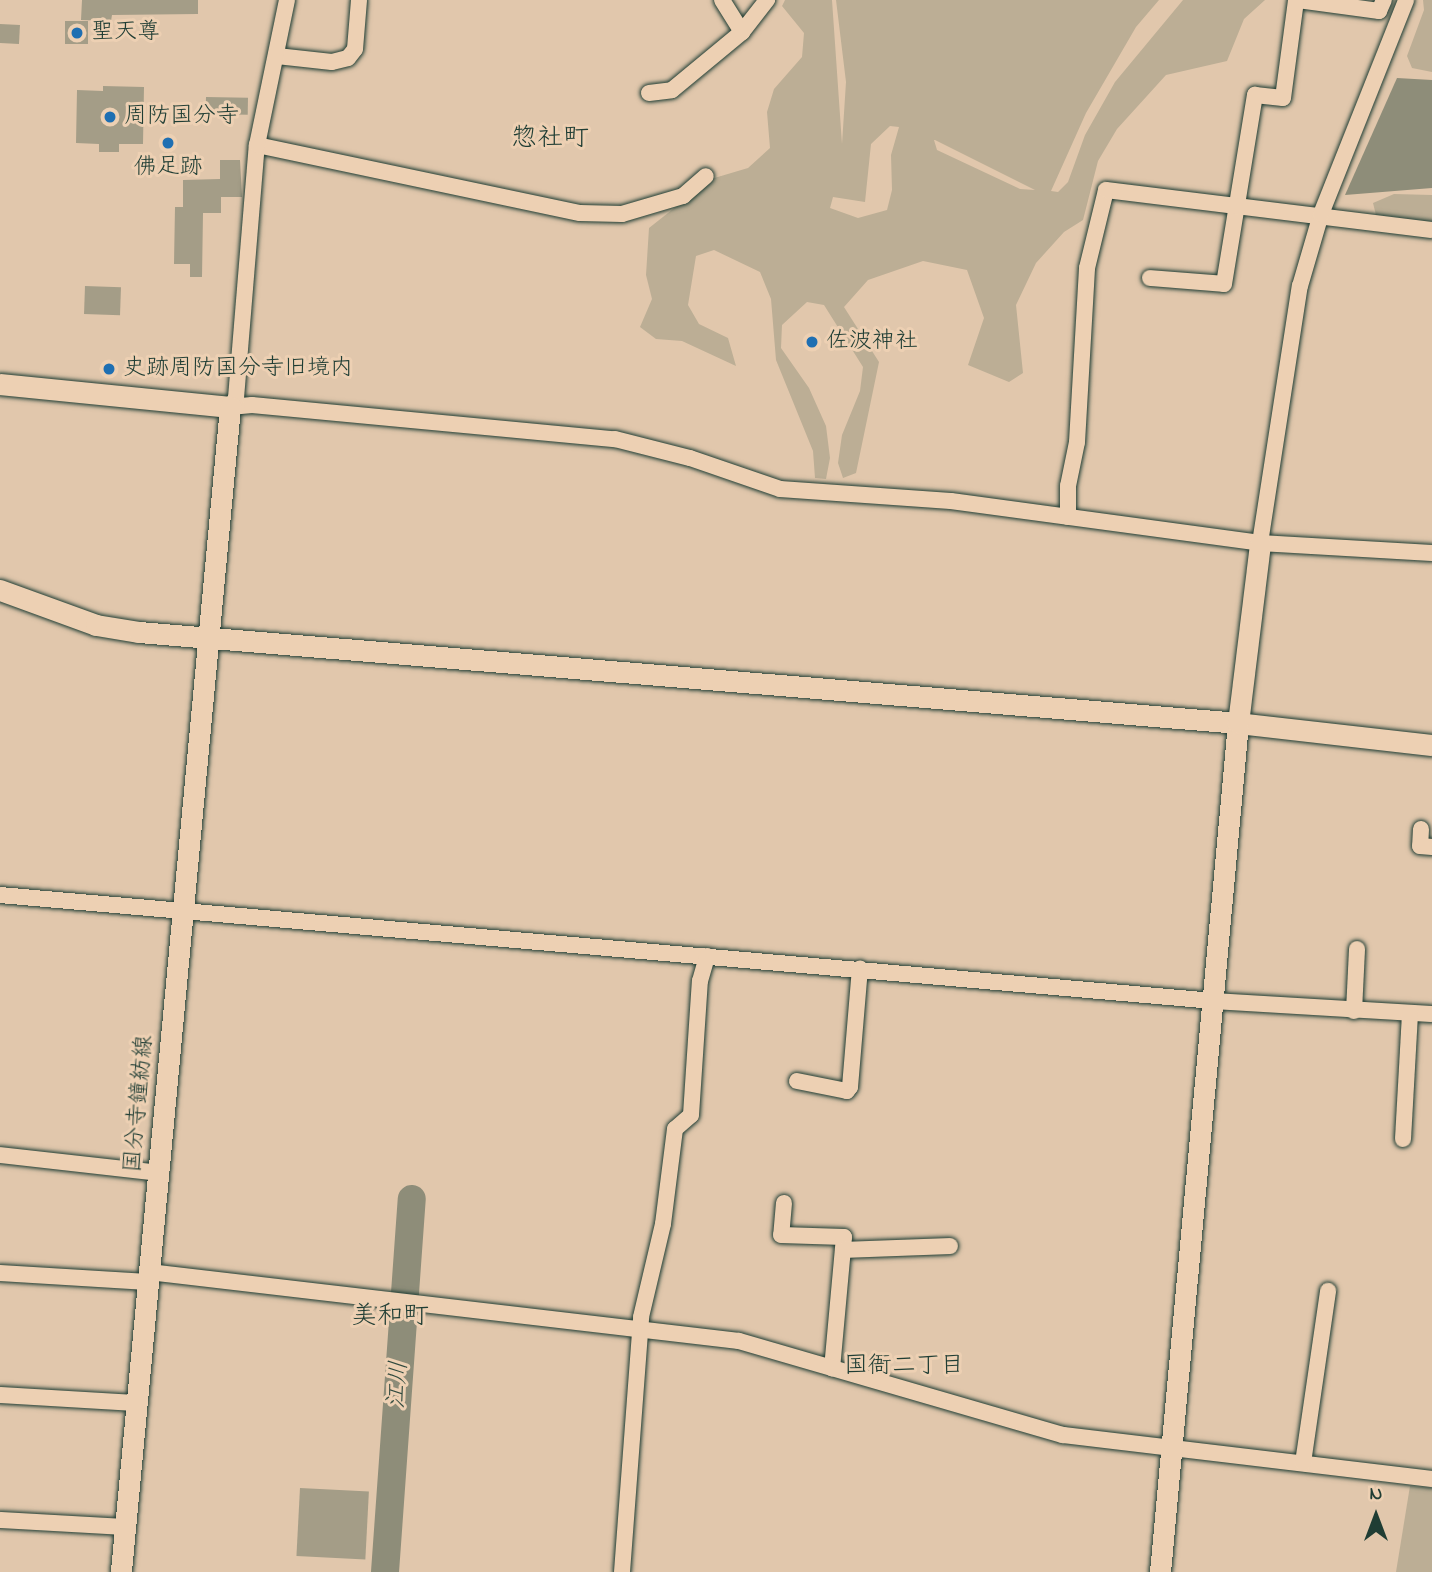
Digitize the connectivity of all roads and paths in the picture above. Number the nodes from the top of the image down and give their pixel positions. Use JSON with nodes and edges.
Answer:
{"nodes":[{"id":1,"x":287,"y":0,"type":"edge"},
{"id":2,"x":359,"y":0,"type":"edge"},
{"id":3,"x":722,"y":0,"type":"edge"},
{"id":4,"x":767,"y":0,"type":"edge"},
{"id":5,"x":1297,"y":0,"type":"edge"},
{"id":6,"x":1384,"y":0,"type":"edge"},
{"id":7,"x":1406,"y":0,"type":"edge"},
{"id":8,"x":742,"y":32,"type":"junction"},
{"id":9,"x":277,"y":56,"type":"junction"},
{"id":10,"x":649,"y":93,"type":"dead end"},
{"id":11,"x":257,"y":145,"type":"junction"},
{"id":12,"x":706,"y":176,"type":"dead end"},
{"id":13,"x":1239,"y":207,"type":"junction"},
{"id":14,"x":1321,"y":214,"type":"junction"},
{"id":15,"x":1432,"y":230,"type":"edge"},
{"id":16,"x":1150,"y":278,"type":"dead end"},
{"id":17,"x":0,"y":384,"type":"edge"},
{"id":18,"x":230,"y":407,"type":"junction"},
{"id":19,"x":1069,"y":517,"type":"junction"},
{"id":20,"x":1260,"y":543,"type":"junction"},
{"id":21,"x":1432,"y":553,"type":"edge"},
{"id":22,"x":0,"y":590,"type":"edge"},
{"id":23,"x":209,"y":640,"type":"junction"},
{"id":24,"x":1238,"y":723,"type":"junction"},
{"id":25,"x":1432,"y":746,"type":"edge"},
{"id":26,"x":1421,"y":829,"type":"dead end"},
{"id":27,"x":1432,"y":847,"type":"edge"},
{"id":28,"x":0,"y":895,"type":"edge"},
{"id":29,"x":182,"y":911,"type":"junction"},
{"id":30,"x":1357,"y":949,"type":"dead end"},
{"id":31,"x":707,"y":956,"type":"junction"},
{"id":32,"x":860,"y":968,"type":"junction"},
{"id":33,"x":1213,"y":1001,"type":"junction"},
{"id":34,"x":1354,"y":1011,"type":"junction"},
{"id":35,"x":1410,"y":1013,"type":"junction"},
{"id":36,"x":1432,"y":1014,"type":"edge"},
{"id":37,"x":797,"y":1081,"type":"dead end"},
{"id":38,"x":1403,"y":1139,"type":"dead end"},
{"id":39,"x":0,"y":1155,"type":"edge"},
{"id":40,"x":161,"y":1173,"type":"junction"},
{"id":41,"x":784,"y":1203,"type":"dead end"},
{"id":42,"x":950,"y":1246,"type":"dead end"},
{"id":43,"x":843,"y":1250,"type":"junction"},
{"id":44,"x":0,"y":1273,"type":"edge"},
{"id":45,"x":148,"y":1277,"type":"junction"},
{"id":46,"x":1328,"y":1291,"type":"dead end"},
{"id":47,"x":640,"y":1331,"type":"junction"},
{"id":48,"x":832,"y":1368,"type":"junction"},
{"id":49,"x":0,"y":1395,"type":"edge"},
{"id":50,"x":136,"y":1403,"type":"junction"},
{"id":51,"x":1171,"y":1449,"type":"junction"},
{"id":52,"x":1303,"y":1463,"type":"junction"},
{"id":53,"x":1432,"y":1479,"type":"edge"},
{"id":54,"x":0,"y":1520,"type":"edge"},
{"id":55,"x":126,"y":1527,"type":"junction"},
{"id":56,"x":121,"y":1572,"type":"edge"},
{"id":57,"x":622,"y":1572,"type":"edge"},
{"id":58,"x":1160,"y":1572,"type":"edge"}],
"edges":[{"from":1,"to":9,"type":"street"},
{"from":2,"to":9,"type":"street"},
{"from":3,"to":8,"type":"street"},
{"from":4,"to":8,"type":"street"},
{"from":5,"to":6,"type":"street"},
{"from":5,"to":13,"type":"street"},
{"from":7,"to":14,"type":"street"},
{"from":8,"to":10,"type":"street"},
{"from":9,"to":11,"type":"street"},
{"from":11,"to":12,"type":"street"},
{"from":11,"to":18,"type":"street"},
{"from":13,"to":14,"type":"street"},
{"from":13,"to":16,"type":"street"},
{"from":13,"to":19,"type":"street"},
{"from":14,"to":15,"type":"street"},
{"from":14,"to":20,"type":"street"},
{"from":17,"to":18,"type":"street"},
{"from":18,"to":19,"type":"street"},
{"from":18,"to":23,"type":"street","name":"国分寺鐘紡線"},
{"from":19,"to":20,"type":"street"},
{"from":20,"to":21,"type":"street"},
{"from":20,"to":24,"type":"street"},
{"from":22,"to":23,"type":"street"},
{"from":23,"to":24,"type":"street"},
{"from":23,"to":29,"type":"street","name":"国分寺鐘紡線"},
{"from":24,"to":25,"type":"street"},
{"from":24,"to":33,"type":"street"},
{"from":26,"to":27,"type":"street"},
{"from":28,"to":29,"type":"street"},
{"from":29,"to":31,"type":"street"},
{"from":29,"to":40,"type":"street","name":"国分寺鐘紡線"},
{"from":30,"to":34,"type":"street"},
{"from":31,"to":32,"type":"street"},
{"from":31,"to":47,"type":"street"},
{"from":32,"to":33,"type":"street"},
{"from":32,"to":37,"type":"street"},
{"from":33,"to":34,"type":"street"},
{"from":33,"to":51,"type":"street"},
{"from":34,"to":35,"type":"street"},
{"from":35,"to":36,"type":"street"},
{"from":35,"to":38,"type":"street"},
{"from":39,"to":40,"type":"street"},
{"from":40,"to":45,"type":"street","name":"国分寺鐘紡線"},
{"from":41,"to":43,"type":"street"},
{"from":42,"to":43,"type":"street"},
{"from":43,"to":48,"type":"street"},
{"from":44,"to":45,"type":"street"},
{"from":45,"to":47,"type":"street"},
{"from":45,"to":50,"type":"street","name":"国分寺鐘紡線"},
{"from":46,"to":52,"type":"street"},
{"from":47,"to":48,"type":"street"},
{"from":47,"to":57,"type":"street"},
{"from":48,"to":51,"type":"street"},
{"from":49,"to":50,"type":"street"},
{"from":50,"to":55,"type":"street","name":"国分寺鐘紡線"},
{"from":51,"to":52,"type":"street"},
{"from":51,"to":58,"type":"street"},
{"from":52,"to":53,"type":"street"},
{"from":54,"to":55,"type":"street"},
{"from":55,"to":56,"type":"street","name":"国分寺鐘紡線"}]}
